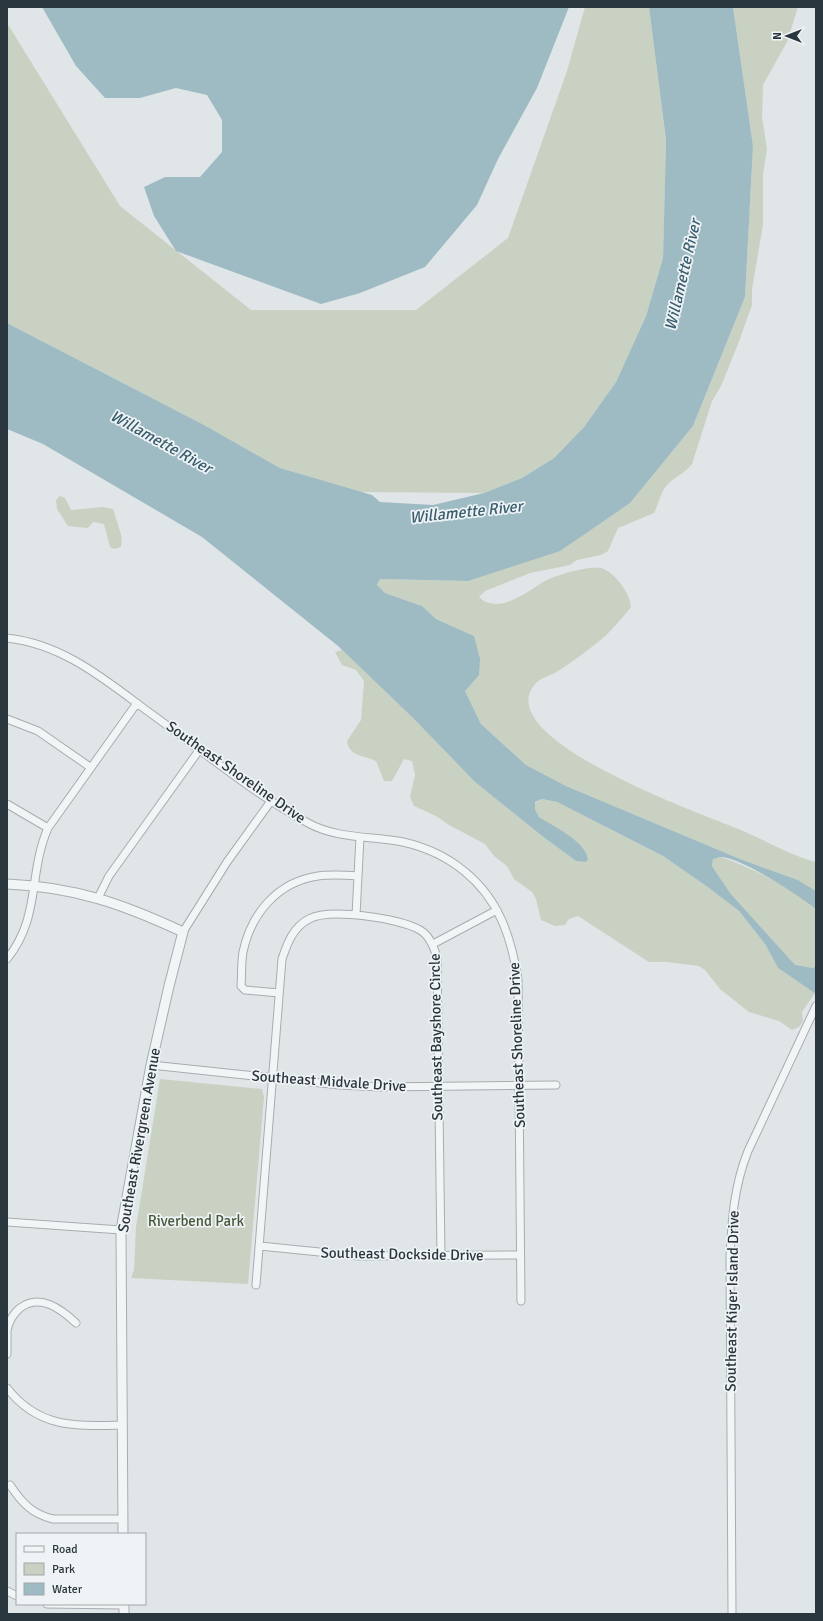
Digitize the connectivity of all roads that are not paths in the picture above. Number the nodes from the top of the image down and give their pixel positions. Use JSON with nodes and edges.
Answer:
{"nodes":[{"id":1,"x":7,"y":638,"type":"edge"},
{"id":2,"x":137,"y":703,"type":"junction"},
{"id":3,"x":7,"y":719,"type":"edge"},
{"id":4,"x":200,"y":749,"type":"junction"},
{"id":5,"x":90,"y":767,"type":"junction"},
{"id":6,"x":271,"y":801,"type":"junction"},
{"id":7,"x":7,"y":804,"type":"edge"},
{"id":8,"x":48,"y":828,"type":"junction"},
{"id":9,"x":360,"y":837,"type":"junction"},
{"id":10,"x":358,"y":876,"type":"junction"},
{"id":11,"x":7,"y":884,"type":"edge"},
{"id":12,"x":35,"y":886,"type":"junction"},
{"id":13,"x":98,"y":898,"type":"junction"},
{"id":14,"x":497,"y":910,"type":"junction"},
{"id":15,"x":356,"y":915,"type":"junction"},
{"id":16,"x":183,"y":932,"type":"junction"},
{"id":17,"x":433,"y":944,"type":"junction"},
{"id":18,"x":7,"y":959,"type":"edge"},
{"id":19,"x":279,"y":993,"type":"junction"},
{"id":20,"x":816,"y":1006,"type":"edge"},
{"id":21,"x":151,"y":1064,"type":"junction"},
{"id":22,"x":272,"y":1078,"type":"junction"},
{"id":23,"x":556,"y":1085,"type":"dead end"},
{"id":24,"x":520,"y":1086,"type":"junction"},
{"id":25,"x":438,"y":1087,"type":"junction"},
{"id":26,"x":7,"y":1222,"type":"edge"},
{"id":27,"x":121,"y":1230,"type":"junction"},
{"id":28,"x":260,"y":1246,"type":"junction"},
{"id":29,"x":520,"y":1255,"type":"junction"},
{"id":30,"x":441,"y":1256,"type":"junction"},
{"id":31,"x":256,"y":1285,"type":"dead end"},
{"id":32,"x":521,"y":1301,"type":"dead end"},
{"id":33,"x":76,"y":1323,"type":"dead end"},
{"id":34,"x":7,"y":1330,"type":"edge"},
{"id":35,"x":7,"y":1354,"type":"edge"},
{"id":36,"x":7,"y":1388,"type":"edge"},
{"id":37,"x":122,"y":1425,"type":"junction"},
{"id":38,"x":10,"y":1485,"type":"dead end"},
{"id":39,"x":123,"y":1519,"type":"junction"},
{"id":40,"x":123,"y":1533,"type":"edge"},
{"id":41,"x":7,"y":1591,"type":"edge"},
{"id":42,"x":16,"y":1596,"type":"edge"},
{"id":43,"x":66,"y":1605,"type":"edge"},
{"id":44,"x":124,"y":1608,"type":"edge"},
{"id":45,"x":732,"y":1614,"type":"edge"}],
"edges":[{"from":1,"to":2,"type":"street","name":"Southeast Shoreline Drive"},
{"from":2,"to":4,"type":"street","name":"Southeast Shoreline Drive"},
{"from":2,"to":5,"type":"street"},
{"from":3,"to":5,"type":"street"},
{"from":4,"to":6,"type":"street","name":"Southeast Shoreline Drive"},
{"from":4,"to":13,"type":"street"},
{"from":5,"to":8,"type":"street"},
{"from":6,"to":9,"type":"street","name":"Southeast Shoreline Drive"},
{"from":6,"to":16,"type":"street","name":"Southeast Rivergreen Avenue"},
{"from":7,"to":8,"type":"street"},
{"from":8,"to":12,"type":"street"},
{"from":9,"to":10,"type":"street"},
{"from":9,"to":14,"type":"street","name":"Southeast Shoreline Drive"},
{"from":10,"to":15,"type":"street"},
{"from":10,"to":19,"type":"street"},
{"from":11,"to":12,"type":"street"},
{"from":12,"to":13,"type":"street"},
{"from":12,"to":18,"type":"street"},
{"from":13,"to":16,"type":"street"},
{"from":14,"to":17,"type":"street"},
{"from":14,"to":24,"type":"street","name":"Southeast Shoreline Drive"},
{"from":15,"to":17,"type":"street","name":"Southeast Bayshore Circle"},
{"from":15,"to":19,"type":"street","name":"Southeast Bayshore Circle"},
{"from":16,"to":21,"type":"street","name":"Southeast Rivergreen Avenue"},
{"from":17,"to":25,"type":"street","name":"Southeast Bayshore Circle"},
{"from":19,"to":22,"type":"street","name":"Southeast Bayshore Circle"},
{"from":20,"to":45,"type":"street","name":"Southeast Kiger Island Drive"},
{"from":21,"to":22,"type":"street","name":"Southeast Midvale Drive"},
{"from":21,"to":27,"type":"street","name":"Southeast Rivergreen Avenue"},
{"from":22,"to":25,"type":"street","name":"Southeast Midvale Drive"},
{"from":22,"to":28,"type":"street","name":"Southeast Bayshore Circle"},
{"from":23,"to":24,"type":"street","name":"Southeast Midvale Drive"},
{"from":24,"to":25,"type":"street","name":"Southeast Midvale Drive"},
{"from":24,"to":29,"type":"street","name":"Southeast Shoreline Drive"},
{"from":25,"to":30,"type":"street","name":"Southeast Bayshore Circle"},
{"from":26,"to":27,"type":"street"},
{"from":27,"to":37,"type":"street","name":"Southeast Rivergreen Avenue"},
{"from":28,"to":30,"type":"street","name":"Southeast Dockside Drive"},
{"from":28,"to":31,"type":"street","name":"Southeast Bayshore Circle"},
{"from":29,"to":30,"type":"street","name":"Southeast Dockside Drive"},
{"from":29,"to":32,"type":"street","name":"Southeast Shoreline Drive"},
{"from":33,"to":34,"type":"street"},
{"from":34,"to":35,"type":"street"},
{"from":36,"to":37,"type":"street"},
{"from":37,"to":39,"type":"street","name":"Southeast Rivergreen Avenue"},
{"from":38,"to":39,"type":"street"},
{"from":39,"to":40,"type":"street","name":"Southeast Rivergreen Avenue"},
{"from":41,"to":42,"type":"street"},
{"from":43,"to":44,"type":"street"}]}
